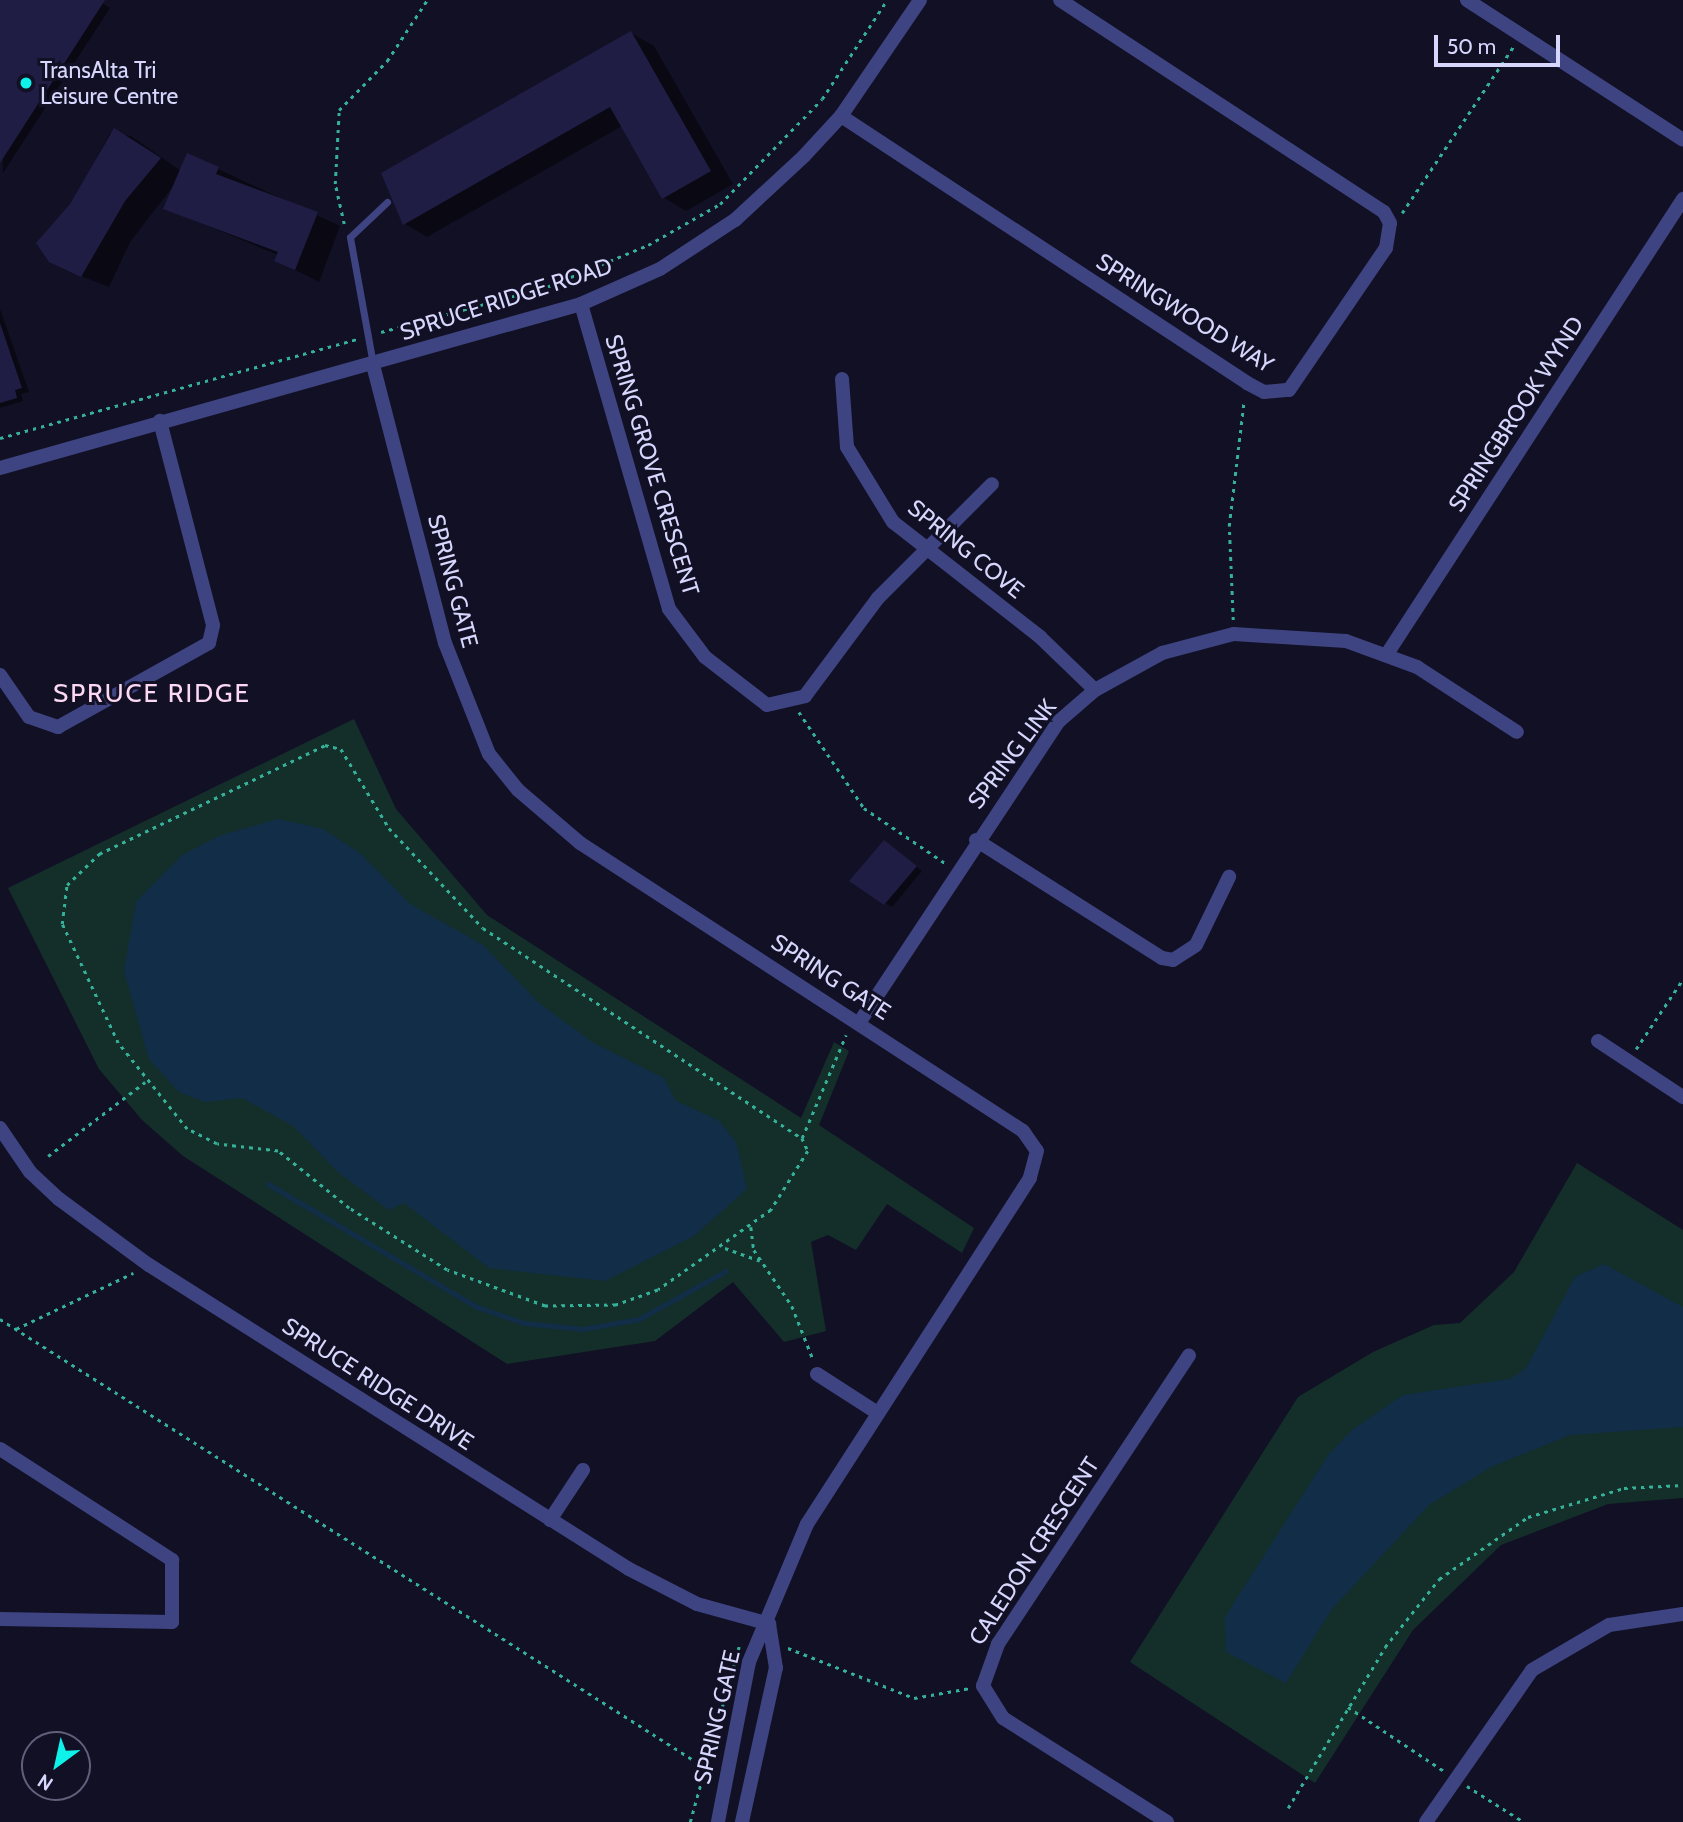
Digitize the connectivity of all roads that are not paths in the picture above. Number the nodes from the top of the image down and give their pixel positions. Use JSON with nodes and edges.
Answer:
{"nodes":[{"id":1,"x":920,"y":0,"type":"edge"},
{"id":2,"x":1060,"y":0,"type":"edge"},
{"id":3,"x":1467,"y":0,"type":"edge"},
{"id":4,"x":841,"y":116,"type":"junction"},
{"id":5,"x":1683,"y":140,"type":"edge"},
{"id":6,"x":1683,"y":199,"type":"edge"},
{"id":7,"x":387,"y":202,"type":"dead end"},
{"id":8,"x":581,"y":304,"type":"junction"},
{"id":9,"x":373,"y":365,"type":"junction"},
{"id":10,"x":842,"y":379,"type":"dead end"},
{"id":11,"x":160,"y":421,"type":"junction"},
{"id":12,"x":0,"y":468,"type":"edge"},
{"id":13,"x":992,"y":484,"type":"dead end"},
{"id":14,"x":924,"y":549,"type":"junction"},
{"id":15,"x":1387,"y":654,"type":"junction"},
{"id":16,"x":0,"y":675,"type":"edge"},
{"id":17,"x":1095,"y":690,"type":"junction"},
{"id":18,"x":1517,"y":732,"type":"dead end"},
{"id":19,"x":976,"y":840,"type":"junction"},
{"id":20,"x":1229,"y":877,"type":"dead end"},
{"id":21,"x":859,"y":1023,"type":"junction"},
{"id":22,"x":1598,"y":1041,"type":"dead end"},
{"id":23,"x":1683,"y":1097,"type":"edge"},
{"id":24,"x":0,"y":1128,"type":"edge"},
{"id":25,"x":1189,"y":1355,"type":"dead end"},
{"id":26,"x":817,"y":1374,"type":"road end"},
{"id":27,"x":876,"y":1412,"type":"junction"},
{"id":28,"x":0,"y":1449,"type":"edge"},
{"id":29,"x":583,"y":1470,"type":"dead end"},
{"id":30,"x":550,"y":1520,"type":"junction"},
{"id":31,"x":1683,"y":1614,"type":"edge"},
{"id":32,"x":0,"y":1619,"type":"edge"},
{"id":33,"x":769,"y":1624,"type":"junction"},
{"id":34,"x":718,"y":1822,"type":"edge"},
{"id":35,"x":742,"y":1822,"type":"edge"},
{"id":36,"x":1167,"y":1822,"type":"edge"},
{"id":37,"x":1426,"y":1822,"type":"edge"}],
"edges":[{"from":1,"to":4,"type":"street","name":"SPRUCE RIDGE ROAD"},
{"from":2,"to":4,"type":"street","name":"SPRINGWOOD WAY"},
{"from":3,"to":5,"type":"street"},
{"from":4,"to":8,"type":"street","name":"SPRUCE RIDGE ROAD"},
{"from":6,"to":15,"type":"street","name":"SPRINGBROOK WYND"},
{"from":7,"to":9,"type":"lane"},
{"from":8,"to":9,"type":"street","name":"SPRUCE RIDGE ROAD"},
{"from":8,"to":14,"type":"street","name":"SPRING GROVE CRESCENT"},
{"from":9,"to":11,"type":"street","name":"SPRUCE RIDGE ROAD"},
{"from":9,"to":21,"type":"street","name":"SPRING GATE"},
{"from":10,"to":14,"type":"street","name":"SPRING COVE"},
{"from":11,"to":12,"type":"street","name":"SPRUCE RIDGE ROAD"},
{"from":11,"to":16,"type":"street"},
{"from":13,"to":14,"type":"street"},
{"from":14,"to":17,"type":"street","name":"SPRING COVE"},
{"from":15,"to":17,"type":"street","name":"SPRING LINK"},
{"from":15,"to":18,"type":"street","name":"SPRING LINK"},
{"from":17,"to":19,"type":"street","name":"SPRING LINK"},
{"from":19,"to":20,"type":"street"},
{"from":19,"to":21,"type":"street","name":"SPRING LINK"},
{"from":21,"to":27,"type":"street","name":"SPRING GATE"},
{"from":22,"to":23,"type":"street"},
{"from":24,"to":30,"type":"street","name":"SPRUCE RIDGE DRIVE"},
{"from":25,"to":36,"type":"street","name":"CALEDON CRESCENT"},
{"from":26,"to":27,"type":"street"},
{"from":27,"to":33,"type":"street","name":"SPRING GATE"},
{"from":28,"to":32,"type":"street"},
{"from":29,"to":30,"type":"street"},
{"from":30,"to":33,"type":"street","name":"SPRUCE RIDGE DRIVE"},
{"from":31,"to":37,"type":"street"},
{"from":33,"to":34,"type":"street","name":"SPRING GATE"},
{"from":33,"to":35,"type":"street","name":"SPRING GATE"}]}
